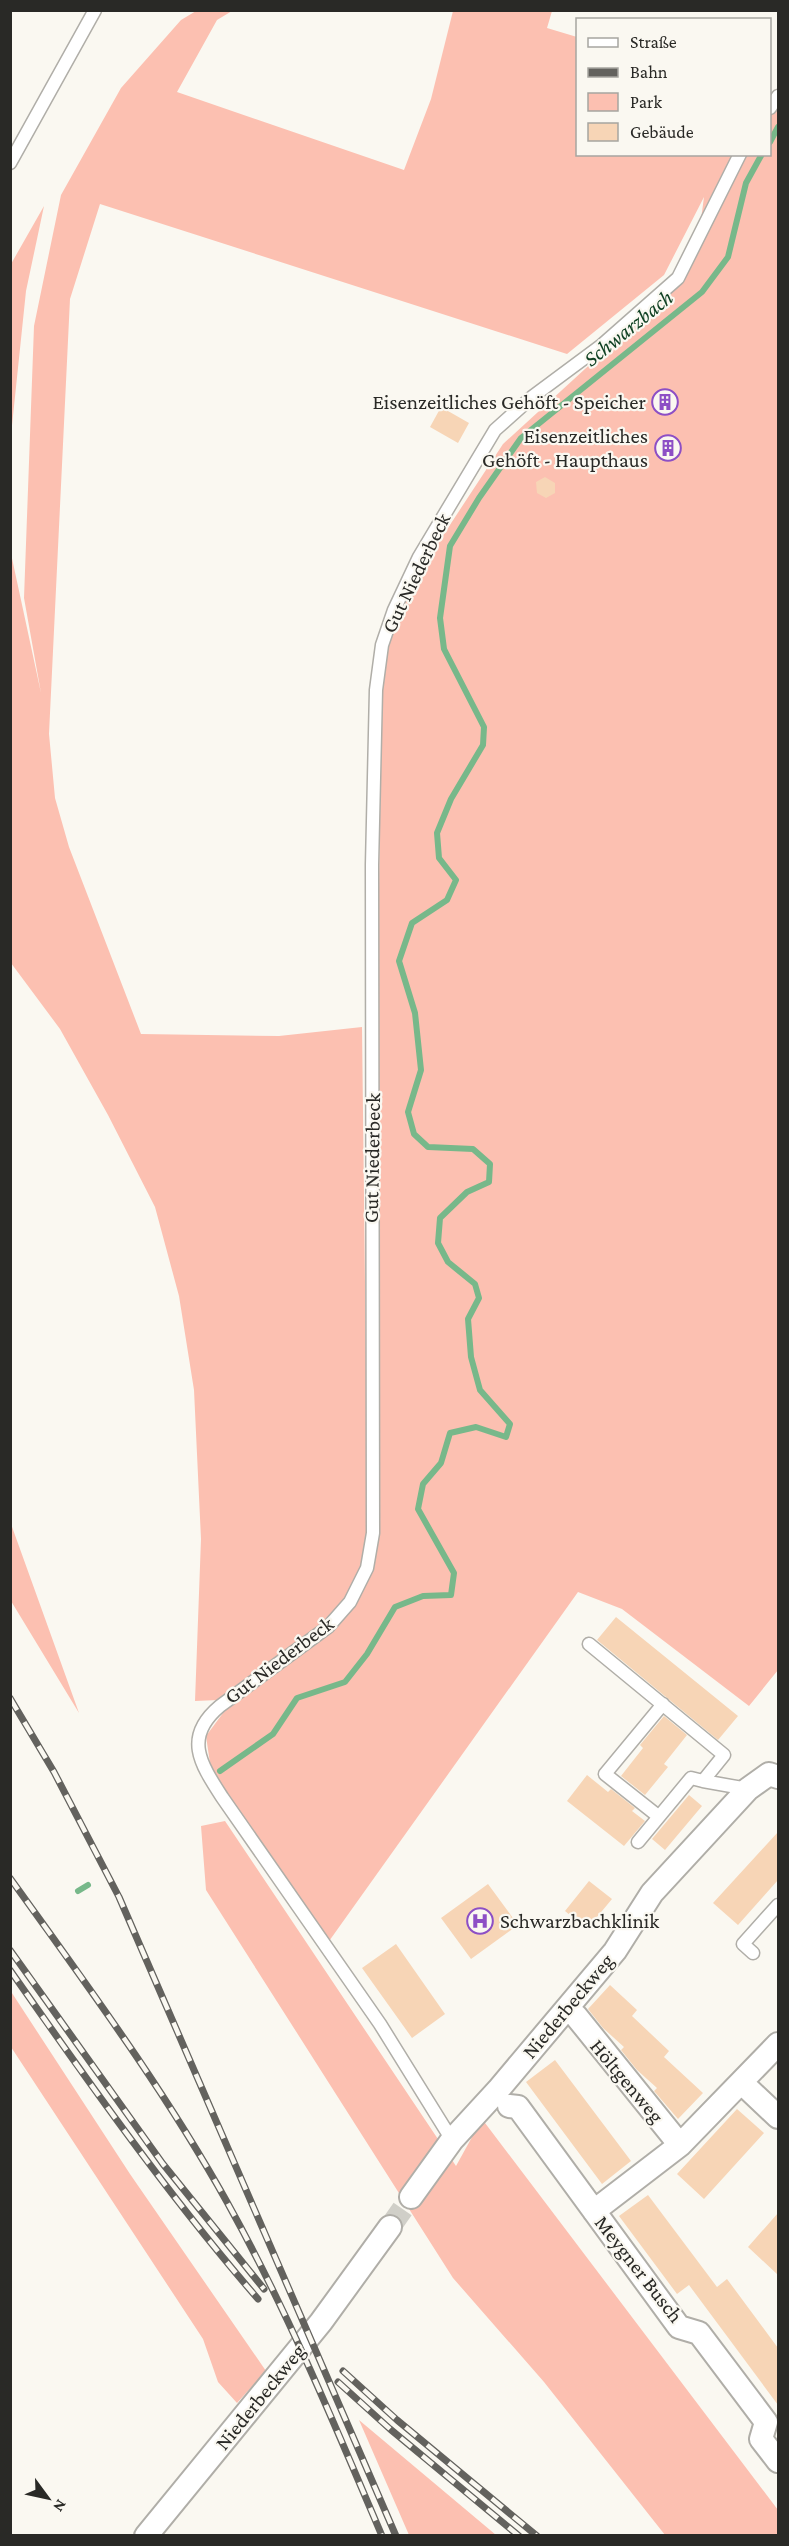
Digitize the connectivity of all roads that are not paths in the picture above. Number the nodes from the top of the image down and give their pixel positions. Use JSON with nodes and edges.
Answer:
{"nodes":[{"id":1,"x":95,"y":10,"type":"edge"},
{"id":2,"x":739,"y":156,"type":"edge"},
{"id":3,"x":10,"y":162,"type":"edge"},
{"id":4,"x":590,"y":1644,"type":"dead end"},
{"id":5,"x":663,"y":1704,"type":"junction"},
{"id":6,"x":774,"y":1775,"type":"edge"},
{"id":7,"x":703,"y":1781,"type":"junction"},
{"id":8,"x":748,"y":1789,"type":"junction"},
{"id":9,"x":658,"y":1816,"type":"junction"},
{"id":10,"x":638,"y":1842,"type":"dead end"},
{"id":11,"x":778,"y":1905,"type":"edge"},
{"id":12,"x":753,"y":1953,"type":"dead end"},
{"id":13,"x":576,"y":2016,"type":"dead end"},
{"id":14,"x":778,"y":2044,"type":"edge"},
{"id":15,"x":742,"y":2083,"type":"junction"},
{"id":16,"x":509,"y":2106,"type":"dead end"},
{"id":17,"x":778,"y":2117,"type":"edge"},
{"id":18,"x":452,"y":2140,"type":"junction"},
{"id":19,"x":680,"y":2145,"type":"junction"},
{"id":20,"x":411,"y":2197,"type":"tunnel mouth"},
{"id":21,"x":594,"y":2211,"type":"junction"},
{"id":22,"x":390,"y":2227,"type":"tunnel mouth"},
{"id":23,"x":778,"y":2461,"type":"edge"},
{"id":24,"x":146,"y":2535,"type":"edge"}],
"edges":[{"from":1,"to":3,"type":"lane"},
{"from":2,"to":18,"type":"lane","name":"Gut Niederbeck"},
{"from":4,"to":5,"type":"lane"},
{"from":5,"to":7,"type":"lane"},
{"from":5,"to":9,"type":"lane"},
{"from":6,"to":8,"type":"street","name":"Niederbeckweg"},
{"from":7,"to":8,"type":"lane"},
{"from":7,"to":9,"type":"lane"},
{"from":8,"to":18,"type":"street","name":"Niederbeckweg"},
{"from":9,"to":10,"type":"lane"},
{"from":11,"to":12,"type":"lane"},
{"from":13,"to":19,"type":"street","name":"Höltgenweg"},
{"from":14,"to":15,"type":"street","name":"Höltgenweg"},
{"from":15,"to":17,"type":"street"},
{"from":15,"to":19,"type":"street","name":"Höltgenweg"},
{"from":16,"to":21,"type":"street","name":"Meygner Busch"},
{"from":18,"to":20,"type":"street","name":"Niederbeckweg"},
{"from":19,"to":21,"type":"street","name":"Höltgenweg"},
{"from":21,"to":23,"type":"street","name":"Meygner Busch"},
{"from":22,"to":24,"type":"street","name":"Niederbeckweg"}]}
